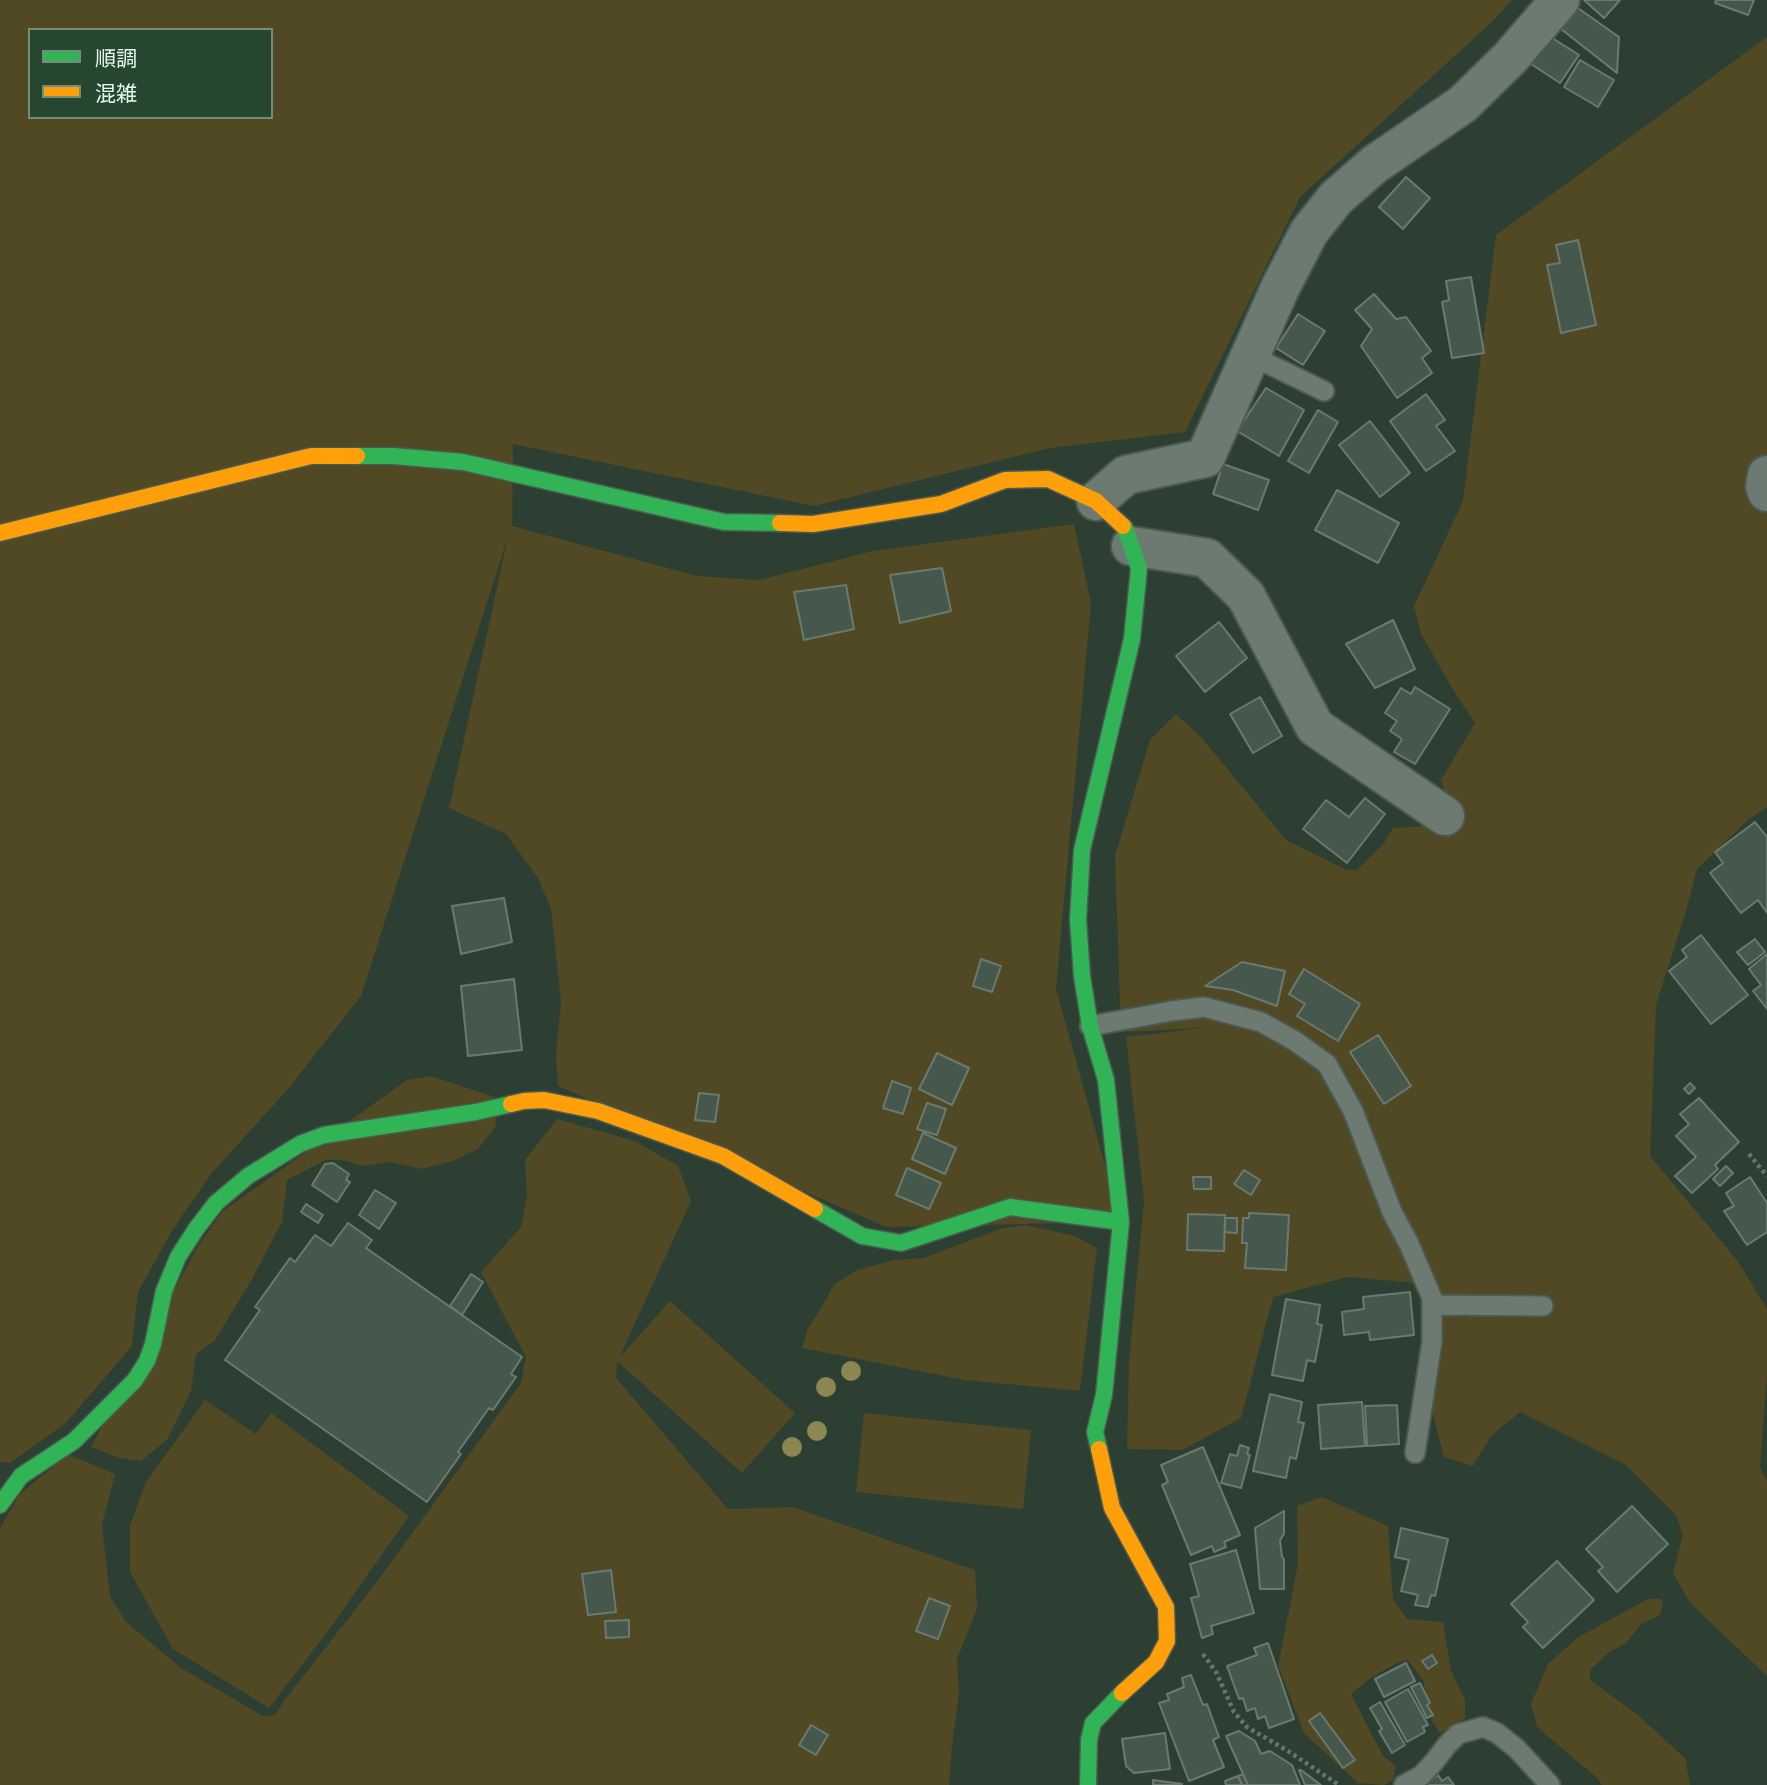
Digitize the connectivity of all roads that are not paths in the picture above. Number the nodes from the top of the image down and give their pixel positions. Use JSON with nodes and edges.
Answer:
{"nodes":[{"id":1,"x":1560,"y":0,"type":"edge"},
{"id":2,"x":1250,"y":355,"type":"junction"},
{"id":3,"x":1324,"y":391,"type":"dead end"},
{"id":4,"x":1767,"y":474,"type":"edge"},
{"id":5,"x":1767,"y":492,"type":"edge"},
{"id":6,"x":1096,"y":501,"type":"junction"},
{"id":7,"x":0,"y":533,"type":"edge"},
{"id":8,"x":1131,"y":545,"type":"junction"},
{"id":9,"x":1445,"y":816,"type":"dead end"},
{"id":10,"x":1090,"y":1026,"type":"junction"},
{"id":11,"x":1121,"y":1222,"type":"junction"},
{"id":12,"x":1432,"y":1305,"type":"junction"},
{"id":13,"x":1542,"y":1306,"type":"dead end"},
{"id":14,"x":1415,"y":1453,"type":"dead end"},
{"id":15,"x":0,"y":1505,"type":"edge"},
{"id":16,"x":1088,"y":1785,"type":"edge"},
{"id":17,"x":1404,"y":1785,"type":"edge"},
{"id":18,"x":1550,"y":1785,"type":"edge"}],
"edges":[{"from":1,"to":2,"type":"street"},
{"from":2,"to":3,"type":"lane"},
{"from":2,"to":6,"type":"street"},
{"from":4,"to":5,"type":"street"},
{"from":6,"to":7,"type":"street"},
{"from":6,"to":8,"type":"street"},
{"from":8,"to":9,"type":"street"},
{"from":8,"to":10,"type":"street"},
{"from":10,"to":11,"type":"street"},
{"from":10,"to":12,"type":"lane"},
{"from":11,"to":15,"type":"street"},
{"from":11,"to":16,"type":"street"},
{"from":12,"to":13,"type":"lane"},
{"from":12,"to":14,"type":"lane"},
{"from":17,"to":18,"type":"lane"}]}
